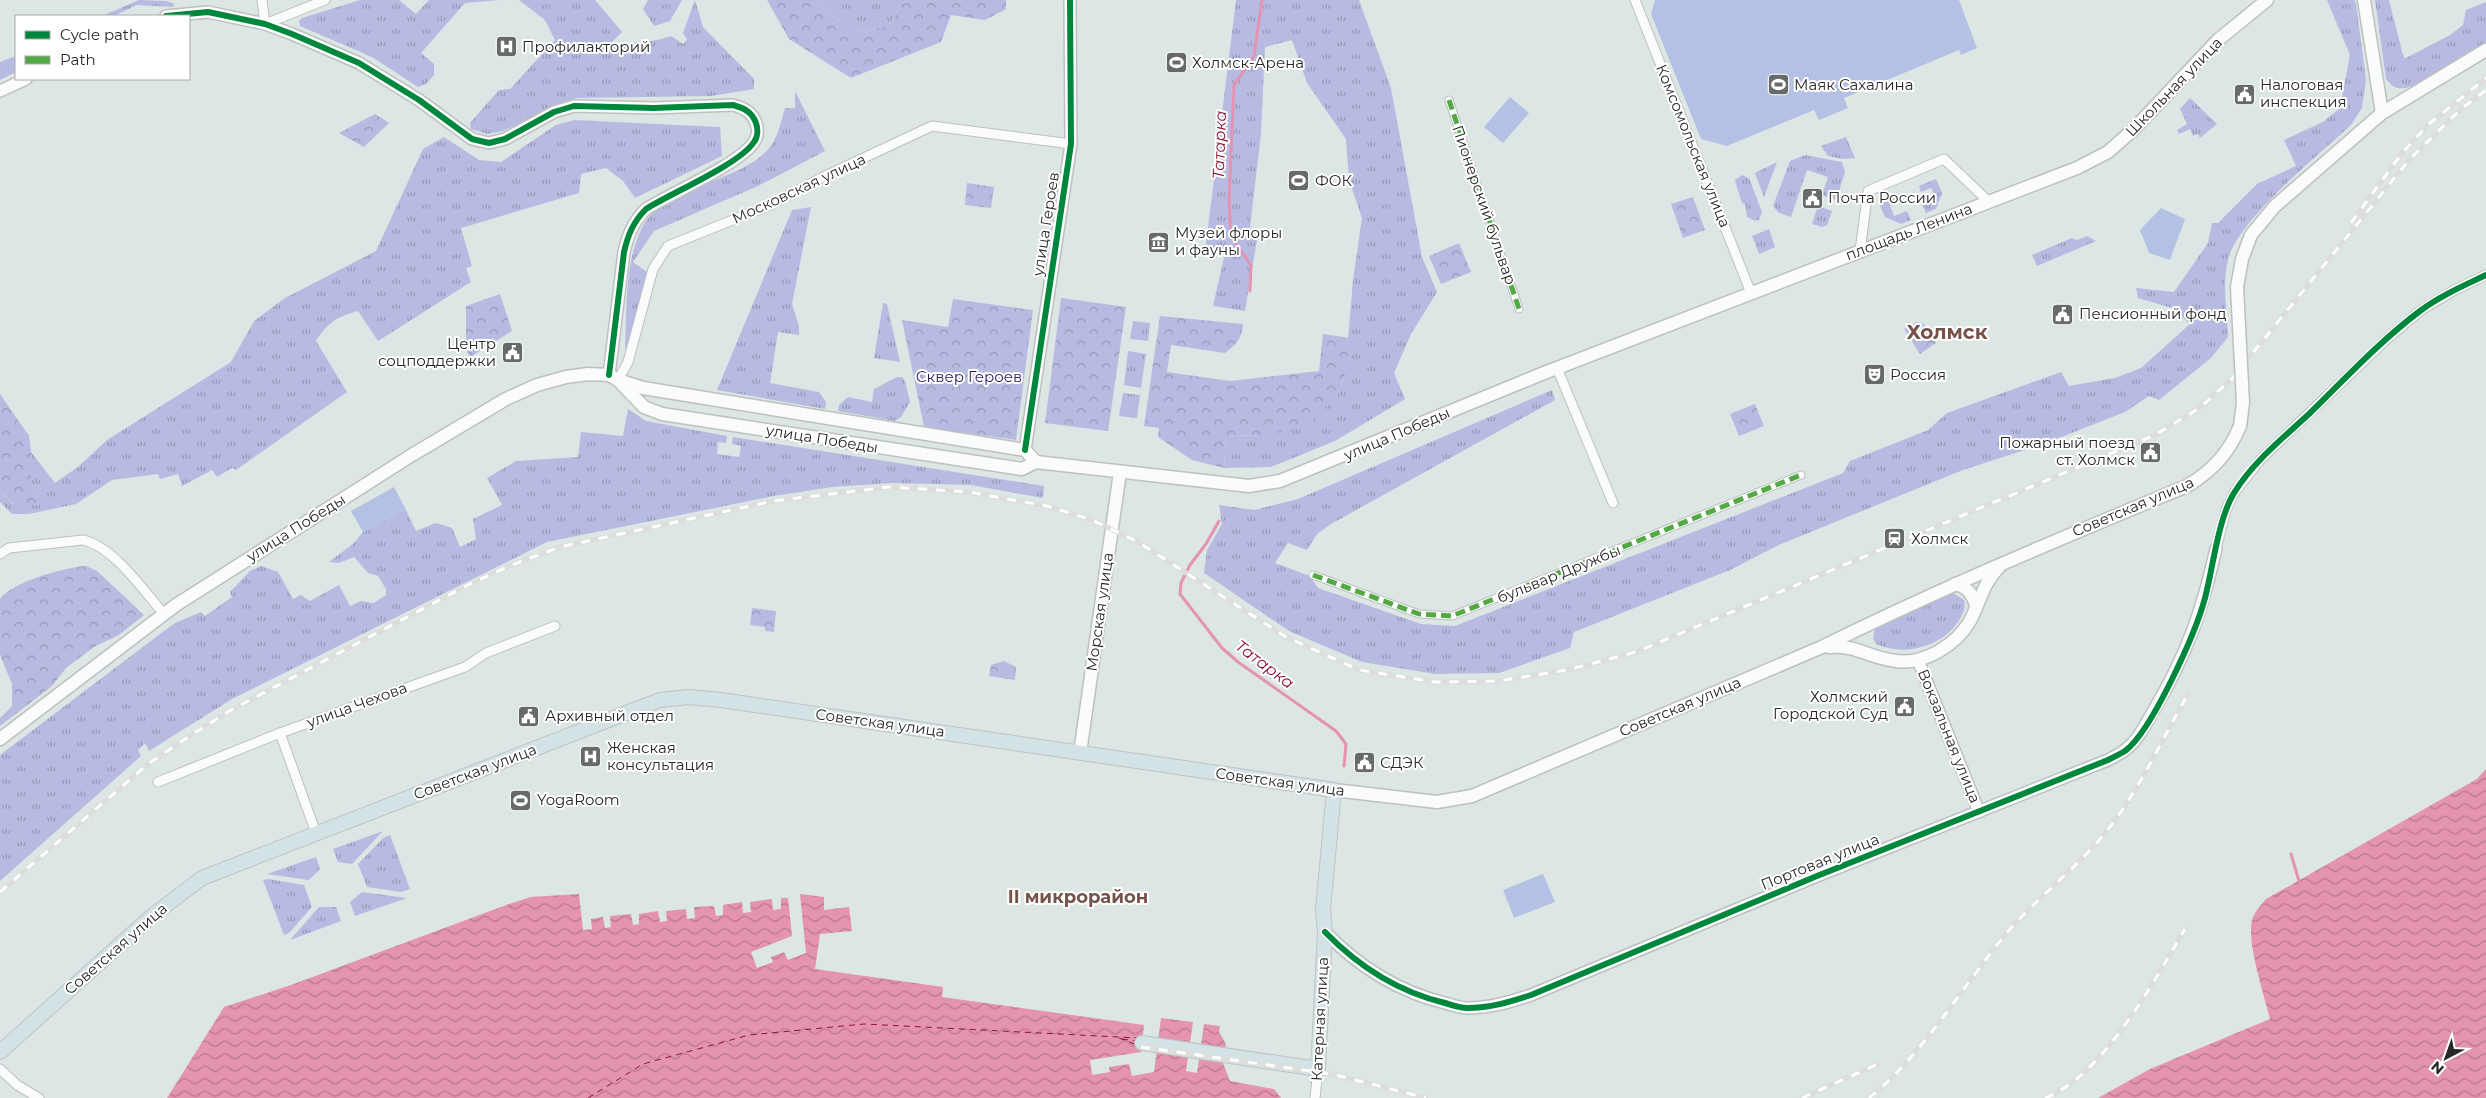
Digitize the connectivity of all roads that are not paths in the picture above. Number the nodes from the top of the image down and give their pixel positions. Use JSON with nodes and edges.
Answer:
{"nodes":[{"id":1,"x":262,"y":0,"type":"edge"},
{"id":2,"x":325,"y":0,"type":"edge"},
{"id":3,"x":1070,"y":0,"type":"edge"},
{"id":4,"x":1635,"y":0,"type":"edge"},
{"id":5,"x":2267,"y":0,"type":"edge"},
{"id":6,"x":2364,"y":0,"type":"edge"},
{"id":7,"x":176,"y":15,"type":"edge"},
{"id":8,"x":264,"y":24,"type":"junction"},
{"id":9,"x":2486,"y":50,"type":"edge"},
{"id":10,"x":24,"y":80,"type":"edge"},
{"id":11,"x":0,"y":91,"type":"edge"},
{"id":12,"x":1449,"y":100,"type":"dead end"},
{"id":13,"x":2382,"y":113,"type":"junction"},
{"id":14,"x":1071,"y":144,"type":"junction"},
{"id":15,"x":2077,"y":168,"type":"joint"},
{"id":16,"x":1988,"y":201,"type":"junction"},
{"id":17,"x":1860,"y":251,"type":"junction"},
{"id":18,"x":2486,"y":276,"type":"edge"},
{"id":19,"x":1746,"y":295,"type":"junction"},
{"id":20,"x":1519,"y":309,"type":"dead end"},
{"id":21,"x":1557,"y":368,"type":"junction"},
{"id":22,"x":614,"y":378,"type":"junction"},
{"id":23,"x":1025,"y":450,"type":"junction"},
{"id":24,"x":1036,"y":462,"type":"junction"},
{"id":25,"x":1120,"y":472,"type":"junction"},
{"id":26,"x":1801,"y":475,"type":"dead end"},
{"id":27,"x":1613,"y":503,"type":"dead end"},
{"id":28,"x":2216,"y":549,"type":"joint"},
{"id":29,"x":0,"y":554,"type":"edge"},
{"id":30,"x":2004,"y":562,"type":"junction"},
{"id":31,"x":1313,"y":575,"type":"dead end"},
{"id":32,"x":1955,"y":584,"type":"junction"},
{"id":33,"x":1976,"y":606,"type":"junction"},
{"id":34,"x":164,"y":614,"type":"junction"},
{"id":35,"x":1872,"y":622,"type":"junction"},
{"id":36,"x":555,"y":626,"type":"dead end"},
{"id":37,"x":1822,"y":647,"type":"junction"},
{"id":38,"x":1872,"y":655,"type":"junction"},
{"id":39,"x":1918,"y":660,"type":"junction"},
{"id":40,"x":280,"y":733,"type":"junction"},
{"id":41,"x":0,"y":739,"type":"edge"},
{"id":42,"x":1080,"y":753,"type":"junction"},
{"id":43,"x":158,"y":782,"type":"dead end"},
{"id":44,"x":1334,"y":790,"type":"junction"},
{"id":45,"x":1979,"y":812,"type":"junction"},
{"id":46,"x":316,"y":833,"type":"junction"},
{"id":47,"x":1325,"y":932,"type":"junction"},
{"id":48,"x":1142,"y":1042,"type":"dead end"},
{"id":49,"x":0,"y":1052,"type":"edge"},
{"id":50,"x":1318,"y":1068,"type":"junction"},
{"id":51,"x":0,"y":1069,"type":"edge"},
{"id":52,"x":39,"y":1098,"type":"edge"},
{"id":53,"x":1315,"y":1098,"type":"edge"}],
"edges":[{"from":1,"to":8,"type":"street"},
{"from":2,"to":8,"type":"street"},
{"from":3,"to":14,"type":"street","name":"улица Героев"},
{"from":4,"to":19,"type":"street","name":"Комсомольская улица"},
{"from":5,"to":15,"type":"main road","name":"Школьная улица"},
{"from":6,"to":13,"type":"main road"},
{"from":7,"to":8,"type":"street"},
{"from":8,"to":22,"type":"street"},
{"from":9,"to":13,"type":"main road"},
{"from":10,"to":11,"type":"street"},
{"from":12,"to":20,"type":"street","name":"Пионерский бульвар"},
{"from":13,"to":30,"type":"main road","name":"Советская улица","bridge":true},
{"from":14,"to":22,"type":"street","name":"Московская улица"},
{"from":14,"to":23,"type":"street","name":"улица Героев"},
{"from":15,"to":16,"type":"main road","name":"площадь Ленина"},
{"from":16,"to":17,"type":"main road","name":"площадь Ленина"},
{"from":16,"to":17,"type":"street"},
{"from":17,"to":19,"type":"main road","name":"площадь Ленина"},
{"from":18,"to":28,"type":"street"},
{"from":19,"to":21,"type":"main road","name":"улица Победы"},
{"from":21,"to":25,"type":"main road","name":"улица Победы"},
{"from":21,"to":27,"type":"street"},
{"from":22,"to":23,"type":"main road","name":"улица Победы"},
{"from":22,"to":24,"type":"main road","name":"улица Победы"},
{"from":22,"to":34,"type":"main road","name":"улица Победы"},
{"from":23,"to":24,"type":"main road"},
{"from":24,"to":25,"type":"main road","name":"улица Победы"},
{"from":25,"to":42,"type":"main road","name":"Морская улица"},
{"from":26,"to":31,"type":"street","name":"бульвар Дружбы"},
{"from":28,"to":45,"type":"street","name":"Портовая улица"},
{"from":29,"to":34,"type":"street"},
{"from":30,"to":32,"type":"main road","name":"Советская улица"},
{"from":30,"to":33,"type":"main road","name":"Советская улица"},
{"from":32,"to":33,"type":"main road"},
{"from":32,"to":35,"type":"main road","name":"Советская улица"},
{"from":33,"to":39,"type":"main road","name":"Советская улица"},
{"from":34,"to":41,"type":"main road","name":"улица Победы"},
{"from":35,"to":37,"type":"main road","name":"Советская улица"},
{"from":35,"to":38,"type":"main road"},
{"from":36,"to":40,"type":"street","name":"улица Чехова"},
{"from":37,"to":38,"type":"main road","name":"Советская улица"},
{"from":37,"to":44,"type":"main road","name":"Советская улица"},
{"from":38,"to":39,"type":"main road","name":"Советская улица"},
{"from":39,"to":45,"type":"street","name":"Вокзальная улица"},
{"from":40,"to":43,"type":"street","name":"улица Чехова"},
{"from":40,"to":46,"type":"street"},
{"from":42,"to":44,"type":"main road","name":"Советская улица"},
{"from":42,"to":46,"type":"main road","name":"Советская улица"},
{"from":44,"to":47,"type":"main road","name":"Катерная улица"},
{"from":45,"to":47,"type":"street","name":"Портовая улица"},
{"from":46,"to":49,"type":"main road","name":"Советская улица"},
{"from":47,"to":50,"type":"main road","name":"Катерная улица"},
{"from":48,"to":50,"type":"main road"},
{"from":50,"to":53,"type":"street","name":"Катерная улица"},
{"from":51,"to":52,"type":"street"}]}
